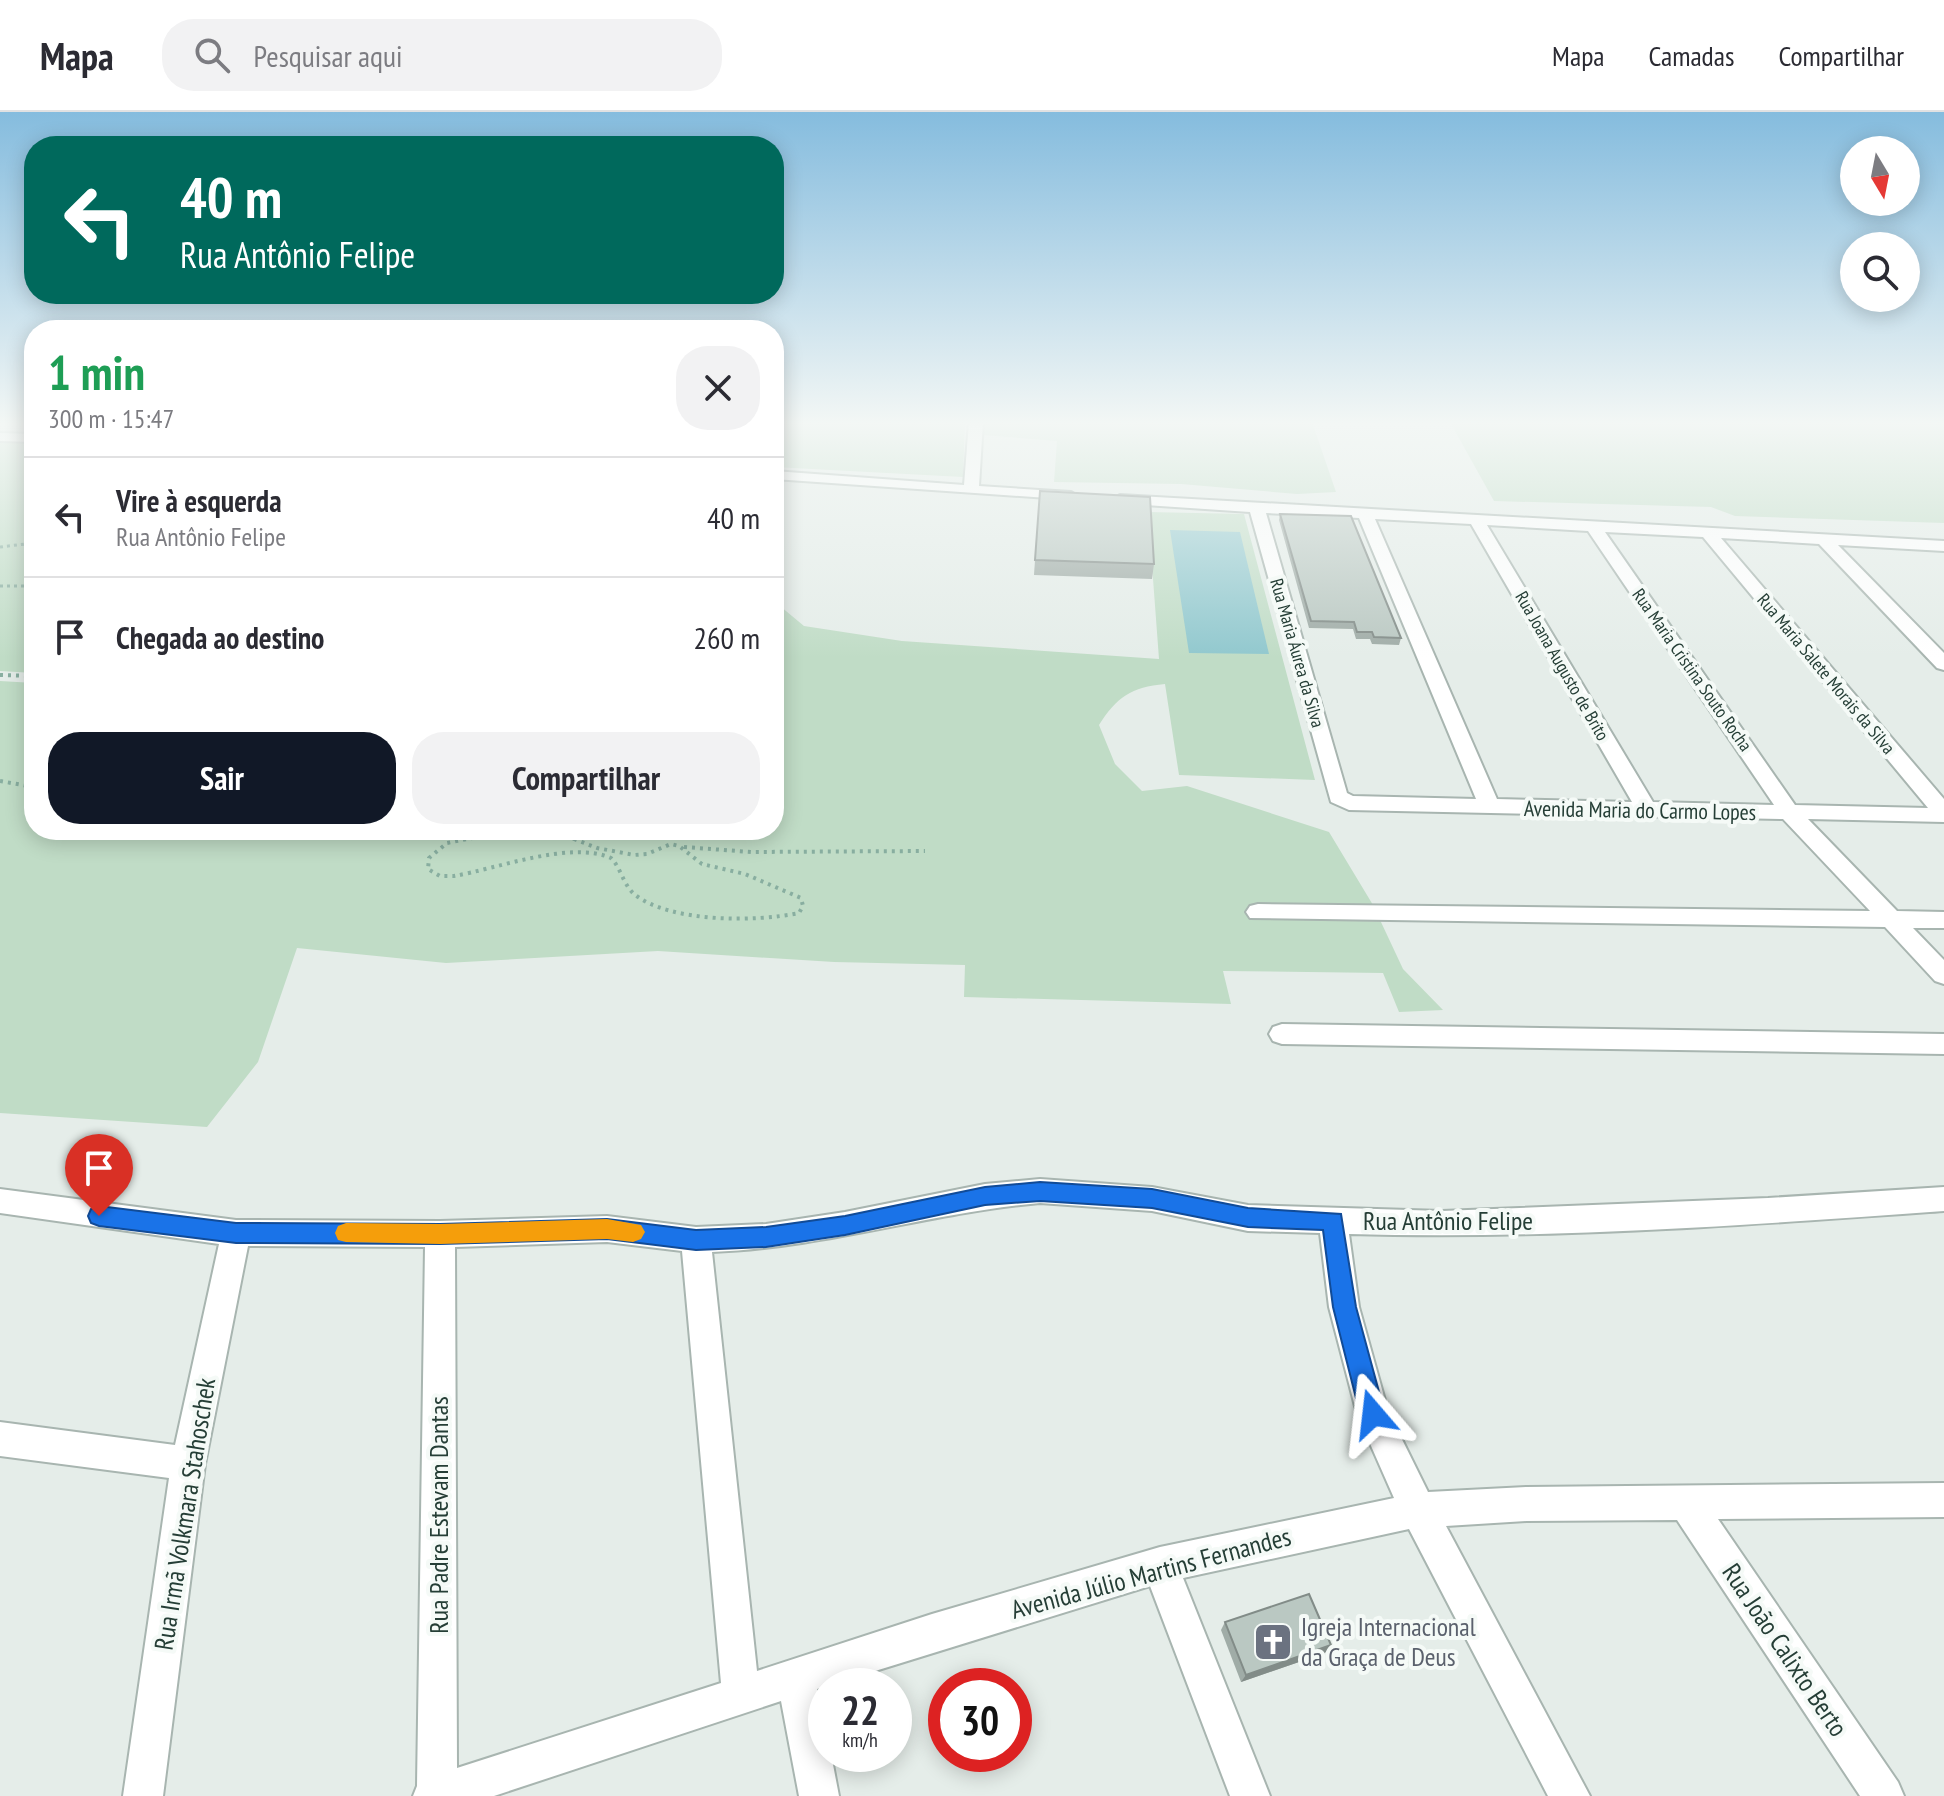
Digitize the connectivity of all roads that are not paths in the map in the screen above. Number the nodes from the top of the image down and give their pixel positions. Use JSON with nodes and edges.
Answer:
{"nodes":[{"id":1,"x":1126,"y":501,"type":"edge"},
{"id":2,"x":1257,"y":510,"type":"junction"},
{"id":3,"x":1366,"y":516,"type":"junction"},
{"id":4,"x":1477,"y":521,"type":"junction"},
{"id":5,"x":1594,"y":528,"type":"junction"},
{"id":6,"x":1709,"y":534,"type":"junction"},
{"id":7,"x":1824,"y":540,"type":"junction"},
{"id":8,"x":1944,"y":546,"type":"edge"},
{"id":9,"x":1944,"y":664,"type":"edge"},
{"id":10,"x":1338,"y":797,"type":"joint"},
{"id":11,"x":1490,"y":807,"type":"junction"},
{"id":12,"x":1647,"y":810,"type":"junction"},
{"id":13,"x":1790,"y":813,"type":"junction"},
{"id":14,"x":1944,"y":814,"type":"edge"},
{"id":15,"x":1258,"y":912,"type":"dead end"},
{"id":16,"x":1892,"y":919,"type":"junction"},
{"id":17,"x":1944,"y":920,"type":"edge"},
{"id":18,"x":1944,"y":975,"type":"edge"},
{"id":19,"x":1282,"y":1034,"type":"dead end"},
{"id":20,"x":1944,"y":1044,"type":"edge"},
{"id":21,"x":1944,"y":1199,"type":"edge"},
{"id":22,"x":0,"y":1201,"type":"edge"},
{"id":23,"x":1333,"y":1221,"type":"junction"},
{"id":24,"x":236,"y":1233,"type":"junction"},
{"id":25,"x":440,"y":1234,"type":"junction"},
{"id":26,"x":696,"y":1240,"type":"junction"},
{"id":27,"x":0,"y":1439,"type":"edge"},
{"id":28,"x":188,"y":1464,"type":"junction"},
{"id":29,"x":1944,"y":1500,"type":"edge"},
{"id":30,"x":1686,"y":1503,"type":"junction"},
{"id":31,"x":1418,"y":1510,"type":"junction"},
{"id":32,"x":1160,"y":1565,"type":"junction"},
{"id":33,"x":796,"y":1678,"type":"junction"},
{"id":34,"x":741,"y":1696,"type":"junction"},
{"id":35,"x":436,"y":1795,"type":"edge"},
{"id":36,"x":143,"y":1796,"type":"edge"},
{"id":37,"x":819,"y":1796,"type":"edge"},
{"id":38,"x":1250,"y":1796,"type":"edge"},
{"id":39,"x":1570,"y":1796,"type":"edge"},
{"id":40,"x":1884,"y":1796,"type":"edge"}],
"edges":[{"from":1,"to":2,"type":"street"},
{"from":2,"to":3,"type":"street"},
{"from":2,"to":10,"type":"street","name":"Rua Maria Áurea da Silva"},
{"from":3,"to":4,"type":"street"},
{"from":3,"to":11,"type":"street"},
{"from":4,"to":5,"type":"street"},
{"from":4,"to":12,"type":"street","name":"Rua Joana Augusto de Brito"},
{"from":5,"to":6,"type":"street"},
{"from":5,"to":13,"type":"street","name":"Rua Maria Cristina Souto Rocha"},
{"from":6,"to":7,"type":"street"},
{"from":6,"to":14,"type":"street","name":"Rua Maria Salete Morais da Silva"},
{"from":7,"to":8,"type":"street"},
{"from":7,"to":9,"type":"street"},
{"from":10,"to":11,"type":"street","name":"Avenida Maria do Carmo Lopes"},
{"from":11,"to":12,"type":"street","name":"Avenida Maria do Carmo Lopes"},
{"from":12,"to":13,"type":"street","name":"Avenida Maria do Carmo Lopes"},
{"from":13,"to":14,"type":"street","name":"Avenida Maria do Carmo Lopes"},
{"from":13,"to":16,"type":"street","name":"Rua Maria Cristina Souto Rocha"},
{"from":15,"to":16,"type":"street"},
{"from":16,"to":17,"type":"street"},
{"from":16,"to":18,"type":"street","name":"Rua Maria Cristina Souto Rocha"},
{"from":19,"to":20,"type":"street"},
{"from":21,"to":23,"type":"street","name":"Rua Antônio Felipe"},
{"from":22,"to":24,"type":"street","name":"Rua Antônio Felipe"},
{"from":23,"to":26,"type":"street","name":"Rua Antônio Felipe"},
{"from":23,"to":31,"type":"street"},
{"from":24,"to":25,"type":"street","name":"Rua Antônio Felipe"},
{"from":24,"to":28,"type":"street","name":"Rua Irmã Volkmara Stahoschek"},
{"from":25,"to":26,"type":"street","name":"Rua Antônio Felipe"},
{"from":25,"to":35,"type":"street","name":"Rua Padre Estevam Dantas"},
{"from":26,"to":34,"type":"street"},
{"from":27,"to":28,"type":"street"},
{"from":28,"to":36,"type":"street","name":"Rua Irmã Volkmara Stahoschek"},
{"from":29,"to":30,"type":"street","name":"Avenida Júlio Martins Fernandes"},
{"from":30,"to":31,"type":"street","name":"Avenida Júlio Martins Fernandes"},
{"from":30,"to":40,"type":"street","name":"Rua João Calixto Berto"},
{"from":31,"to":32,"type":"street","name":"Avenida Júlio Martins Fernandes"},
{"from":31,"to":39,"type":"street"},
{"from":32,"to":33,"type":"street","name":"Avenida Júlio Martins Fernandes"},
{"from":32,"to":38,"type":"street"},
{"from":33,"to":34,"type":"street","name":"Avenida Júlio Martins Fernandes"},
{"from":33,"to":37,"type":"street"},
{"from":34,"to":35,"type":"street","name":"Avenida Júlio Martins Fernandes"}]}
